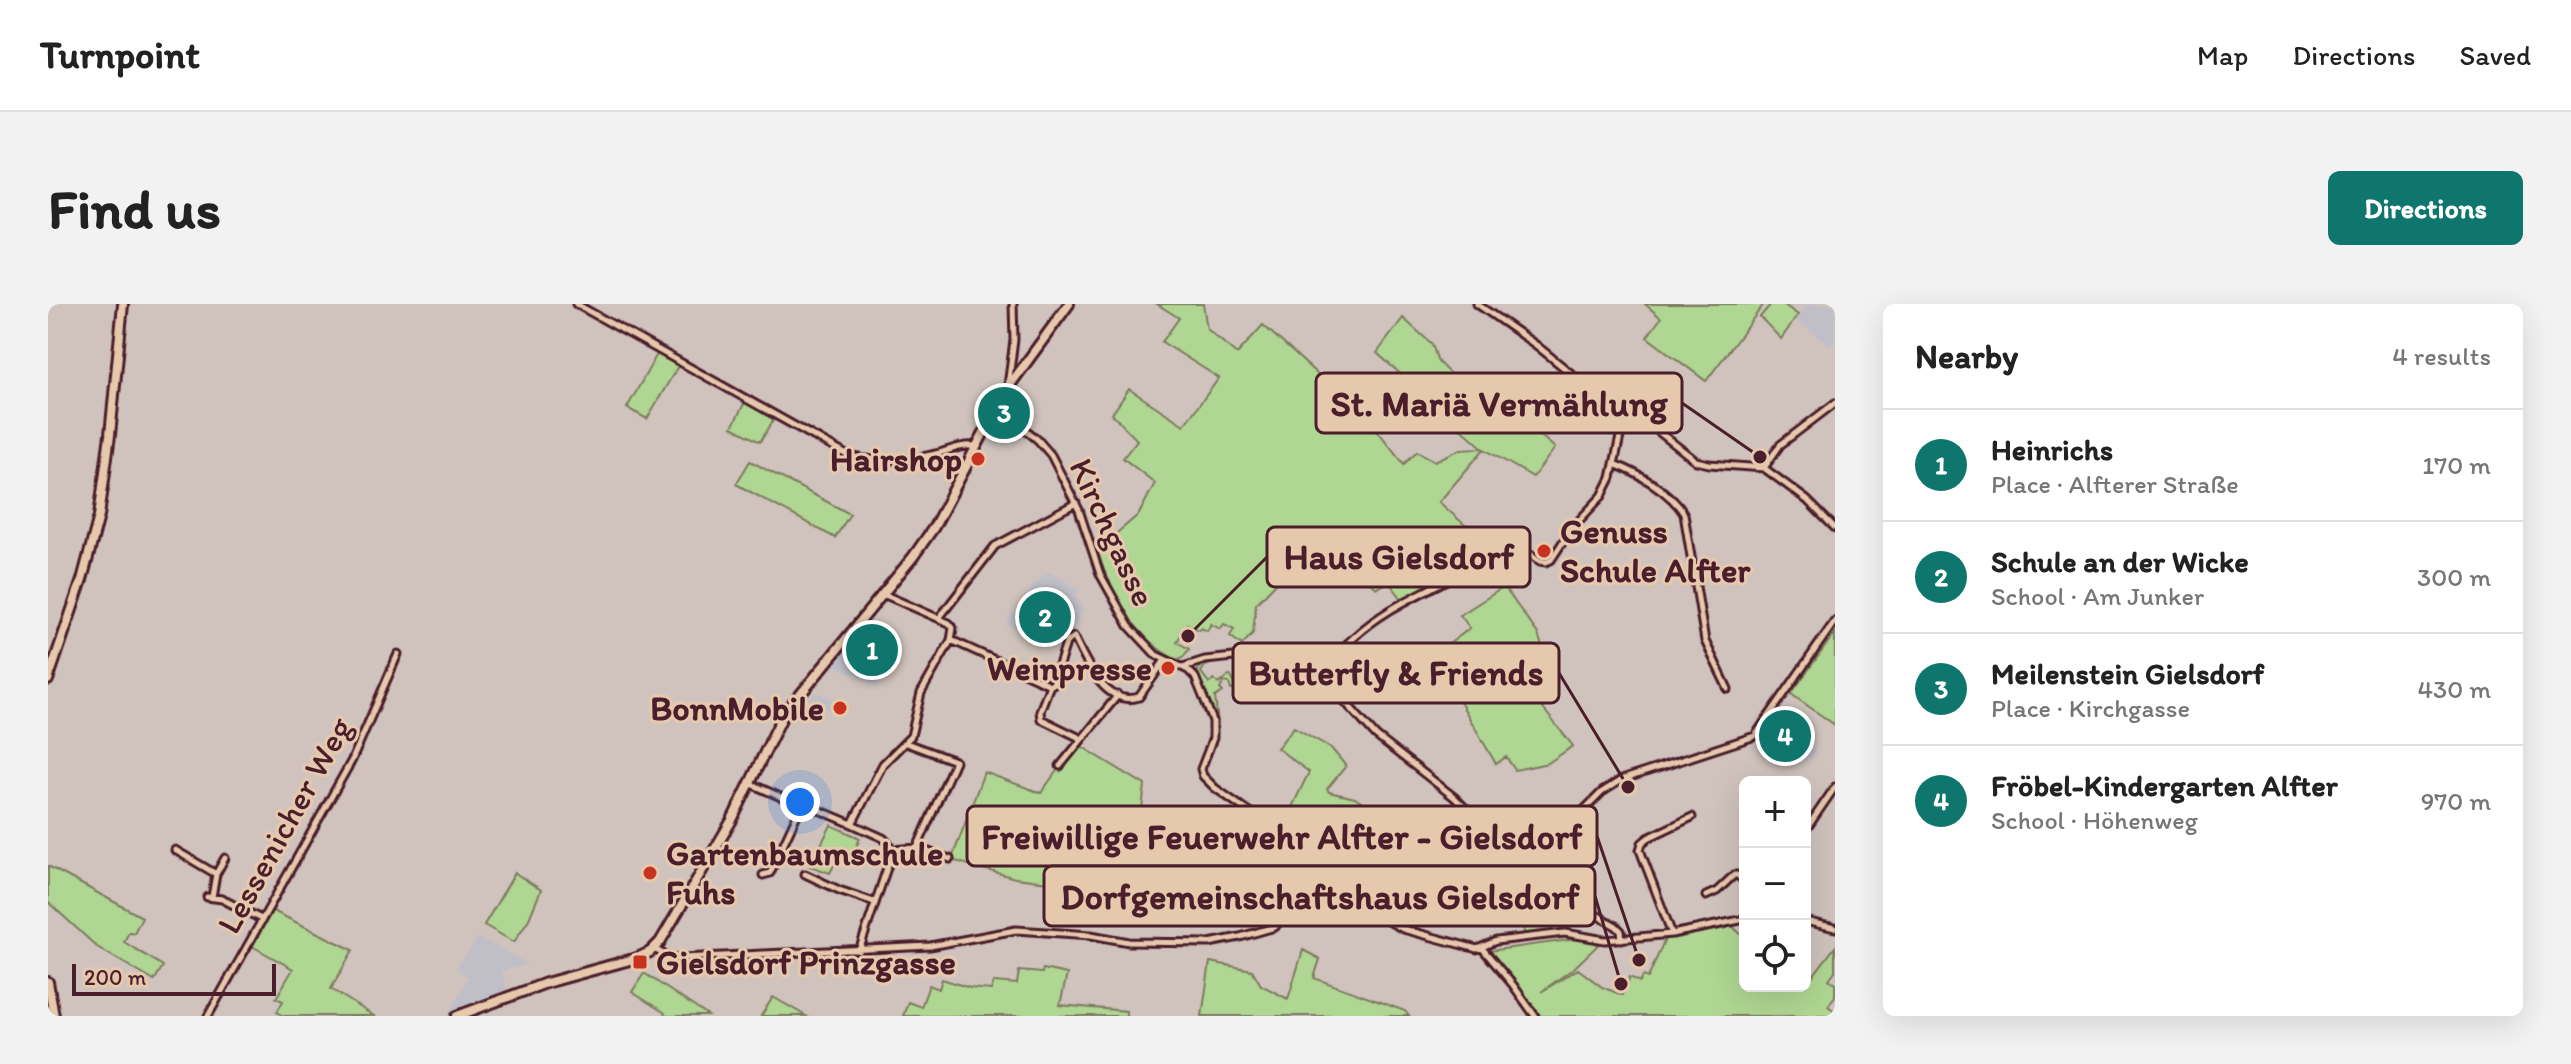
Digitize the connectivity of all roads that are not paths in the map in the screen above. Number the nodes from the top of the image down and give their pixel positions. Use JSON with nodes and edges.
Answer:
{"nodes":[{"id":1,"x":123,"y":304,"type":"edge"},
{"id":2,"x":576,"y":304,"type":"edge"},
{"id":3,"x":1013,"y":304,"type":"edge"},
{"id":4,"x":1069,"y":304,"type":"edge"},
{"id":5,"x":1477,"y":304,"type":"edge"},
{"id":6,"x":1007,"y":389,"type":"junction"},
{"id":7,"x":1000,"y":401,"type":"junction"},
{"id":8,"x":1835,"y":403,"type":"edge"},
{"id":9,"x":1628,"y":414,"type":"junction"},
{"id":10,"x":987,"y":425,"type":"junction"},
{"id":11,"x":1020,"y":425,"type":"junction"},
{"id":12,"x":976,"y":446,"type":"junction"},
{"id":13,"x":1614,"y":464,"type":"junction"},
{"id":14,"x":1764,"y":468,"type":"junction"},
{"id":15,"x":1076,"y":503,"type":"junction"},
{"id":16,"x":1835,"y":528,"type":"edge"},
{"id":17,"x":883,"y":594,"type":"junction"},
{"id":18,"x":939,"y":618,"type":"junction"},
{"id":19,"x":1835,"y":621,"type":"edge"},
{"id":20,"x":951,"y":640,"type":"junction"},
{"id":21,"x":398,"y":654,"type":"dead end"},
{"id":22,"x":1165,"y":660,"type":"junction"},
{"id":23,"x":1182,"y":667,"type":"junction"},
{"id":24,"x":1308,"y":671,"type":"junction"},
{"id":25,"x":48,"y":680,"type":"edge"},
{"id":26,"x":1050,"y":685,"type":"junction"},
{"id":27,"x":1728,"y":689,"type":"dead end"},
{"id":28,"x":1118,"y":695,"type":"junction"},
{"id":29,"x":1082,"y":739,"type":"junction"},
{"id":30,"x":905,"y":743,"type":"junction"},
{"id":31,"x":1060,"y":766,"type":"dead end"},
{"id":32,"x":748,"y":783,"type":"junction"},
{"id":33,"x":1835,"y":787,"type":"edge"},
{"id":34,"x":801,"y":806,"type":"junction"},
{"id":35,"x":1692,"y":817,"type":"dead end"},
{"id":36,"x":1811,"y":822,"type":"edge"},
{"id":37,"x":852,"y":824,"type":"junction"},
{"id":38,"x":917,"y":848,"type":"junction"},
{"id":39,"x":175,"y":850,"type":"dead end"},
{"id":40,"x":892,"y":850,"type":"junction"},
{"id":41,"x":225,"y":858,"type":"dead end"},
{"id":42,"x":950,"y":859,"type":"dead end"},
{"id":43,"x":1526,"y":868,"type":"junction"},
{"id":44,"x":1299,"y":870,"type":"junction"},
{"id":45,"x":216,"y":874,"type":"junction"},
{"id":46,"x":805,"y":874,"type":"dead end"},
{"id":47,"x":763,"y":875,"type":"dead end"},
{"id":48,"x":1739,"y":876,"type":"edge"},
{"id":49,"x":1706,"y":896,"type":"dead end"},
{"id":50,"x":874,"y":902,"type":"junction"},
{"id":51,"x":261,"y":919,"type":"junction"},
{"id":52,"x":1740,"y":920,"type":"edge"},
{"id":53,"x":1811,"y":922,"type":"edge"},
{"id":54,"x":1835,"y":928,"type":"edge"},
{"id":55,"x":1672,"y":934,"type":"junction"},
{"id":56,"x":1622,"y":939,"type":"junction"},
{"id":57,"x":1482,"y":948,"type":"junction"},
{"id":58,"x":654,"y":949,"type":"junction"},
{"id":59,"x":859,"y":951,"type":"junction"},
{"id":60,"x":48,"y":982,"type":"edge"},
{"id":61,"x":54,"y":1016,"type":"edge"},
{"id":62,"x":208,"y":1016,"type":"edge"},
{"id":63,"x":457,"y":1016,"type":"edge"},
{"id":64,"x":1535,"y":1016,"type":"edge"}],
"edges":[{"from":1,"to":25,"type":"street"},
{"from":2,"to":12,"type":"street"},
{"from":3,"to":6,"type":"street"},
{"from":4,"to":6,"type":"street"},
{"from":5,"to":9,"type":"street"},
{"from":6,"to":7,"type":"street"},
{"from":7,"to":10,"type":"street"},
{"from":7,"to":11,"type":"street","name":"Kirchgasse"},
{"from":8,"to":14,"type":"street"},
{"from":9,"to":13,"type":"street"},
{"from":9,"to":14,"type":"street"},
{"from":10,"to":11,"type":"street"},
{"from":10,"to":12,"type":"street"},
{"from":11,"to":15,"type":"street","name":"Kirchgasse"},
{"from":12,"to":17,"type":"street"},
{"from":13,"to":24,"type":"street"},
{"from":13,"to":27,"type":"street"},
{"from":14,"to":16,"type":"street"},
{"from":15,"to":18,"type":"street"},
{"from":15,"to":22,"type":"street","name":"Kirchgasse"},
{"from":17,"to":18,"type":"street"},
{"from":17,"to":32,"type":"street"},
{"from":18,"to":20,"type":"street"},
{"from":19,"to":43,"type":"street"},
{"from":20,"to":26,"type":"street"},
{"from":20,"to":30,"type":"street"},
{"from":21,"to":51,"type":"street","name":"Lessenicher Weg"},
{"from":22,"to":23,"type":"street","name":"Kirchgasse"},
{"from":22,"to":28,"type":"street"},
{"from":23,"to":24,"type":"street"},
{"from":23,"to":44,"type":"street"},
{"from":24,"to":43,"type":"street"},
{"from":26,"to":28,"type":"street"},
{"from":26,"to":29,"type":"street"},
{"from":28,"to":29,"type":"street"},
{"from":29,"to":31,"type":"street"},
{"from":30,"to":37,"type":"street"},
{"from":30,"to":38,"type":"street"},
{"from":32,"to":34,"type":"street"},
{"from":32,"to":58,"type":"street"},
{"from":33,"to":36,"type":"street"},
{"from":34,"to":37,"type":"street"},
{"from":34,"to":47,"type":"street"},
{"from":35,"to":55,"type":"street"},
{"from":37,"to":40,"type":"street"},
{"from":38,"to":40,"type":"street"},
{"from":38,"to":42,"type":"street"},
{"from":39,"to":45,"type":"street"},
{"from":40,"to":50,"type":"street"},
{"from":41,"to":45,"type":"street"},
{"from":43,"to":56,"type":"street"},
{"from":44,"to":57,"type":"street"},
{"from":44,"to":59,"type":"street"},
{"from":45,"to":51,"type":"street"},
{"from":46,"to":50,"type":"street"},
{"from":48,"to":49,"type":"street"},
{"from":50,"to":59,"type":"street"},
{"from":51,"to":62,"type":"street","name":"Lessenicher Weg"},
{"from":52,"to":55,"type":"street"},
{"from":53,"to":54,"type":"street"},
{"from":55,"to":56,"type":"street"},
{"from":56,"to":57,"type":"street"},
{"from":57,"to":64,"type":"street"},
{"from":58,"to":59,"type":"street"},
{"from":58,"to":63,"type":"street"},
{"from":60,"to":61,"type":"street"}]}
